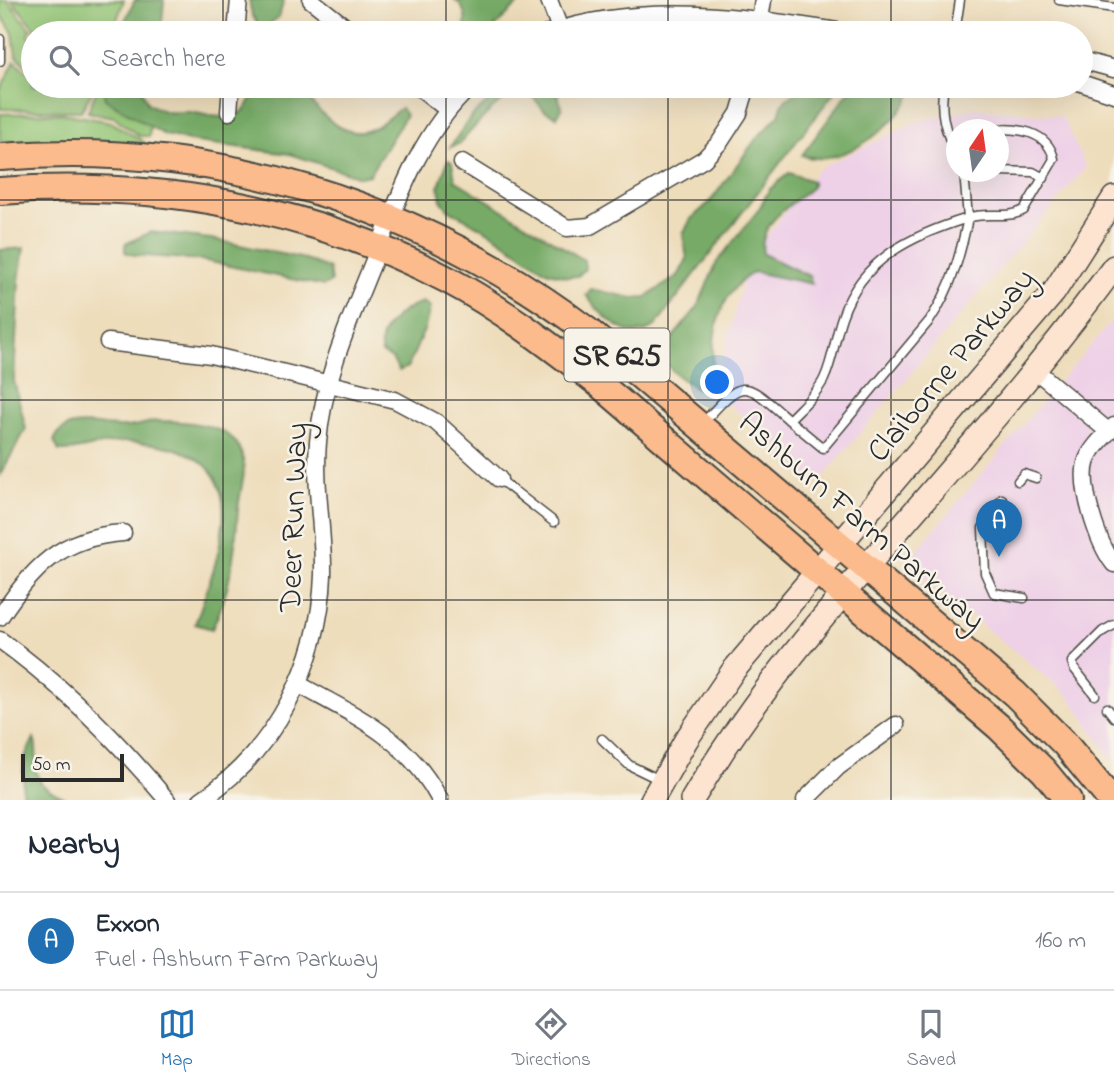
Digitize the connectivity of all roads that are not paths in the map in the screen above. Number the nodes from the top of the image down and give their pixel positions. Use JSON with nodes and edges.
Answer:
{"nodes":[{"id":1,"x":239,"y":0,"type":"edge"},
{"id":2,"x":311,"y":0,"type":"edge"},
{"id":3,"x":549,"y":0,"type":"edge"},
{"id":4,"x":763,"y":0,"type":"edge"},
{"id":5,"x":960,"y":0,"type":"edge"},
{"id":6,"x":1059,"y":0,"type":"edge"},
{"id":7,"x":1114,"y":8,"type":"edge"},
{"id":8,"x":237,"y":21,"type":"edge"},
{"id":9,"x":337,"y":21,"type":"edge"},
{"id":10,"x":552,"y":21,"type":"edge"},
{"id":11,"x":593,"y":21,"type":"edge"},
{"id":12,"x":738,"y":21,"type":"edge"},
{"id":13,"x":760,"y":21,"type":"edge"},
{"id":14,"x":957,"y":21,"type":"edge"},
{"id":15,"x":0,"y":38,"type":"edge"},
{"id":16,"x":0,"y":61,"type":"edge"},
{"id":17,"x":1093,"y":63,"type":"edge"},
{"id":18,"x":1114,"y":69,"type":"edge"},
{"id":19,"x":1093,"y":87,"type":"edge"},
{"id":20,"x":1114,"y":94,"type":"edge"},
{"id":21,"x":231,"y":98,"type":"edge"},
{"id":22,"x":433,"y":98,"type":"edge"},
{"id":23,"x":460,"y":98,"type":"edge"},
{"id":24,"x":743,"y":98,"type":"edge"},
{"id":25,"x":943,"y":98,"type":"edge"},
{"id":26,"x":448,"y":110,"type":"junction"},
{"id":27,"x":229,"y":112,"type":"dead end"},
{"id":28,"x":946,"y":119,"type":"edge"},
{"id":29,"x":1009,"y":132,"type":"edge"},
{"id":30,"x":0,"y":157,"type":"edge"},
{"id":31,"x":462,"y":163,"type":"dead end"},
{"id":32,"x":1009,"y":171,"type":"edge"},
{"id":33,"x":1044,"y":177,"type":"junction"},
{"id":34,"x":965,"y":182,"type":"edge"},
{"id":35,"x":0,"y":191,"type":"edge"},
{"id":36,"x":1114,"y":198,"type":"edge"},
{"id":37,"x":391,"y":216,"type":"junction"},
{"id":38,"x":968,"y":218,"type":"junction"},
{"id":39,"x":379,"y":248,"type":"junction"},
{"id":40,"x":1114,"y":267,"type":"edge"},
{"id":41,"x":108,"y":342,"type":"dead end"},
{"id":42,"x":1034,"y":369,"type":"junction"},
{"id":43,"x":329,"y":382,"type":"junction"},
{"id":44,"x":789,"y":420,"type":"junction"},
{"id":45,"x":701,"y":426,"type":"junction"},
{"id":46,"x":1112,"y":431,"type":"edge"},
{"id":47,"x":1036,"y":478,"type":"dead end"},
{"id":48,"x":499,"y":479,"type":"joint"},
{"id":49,"x":1018,"y":481,"type":"dead end"},
{"id":50,"x":1002,"y":499,"type":"dead end"},
{"id":51,"x":554,"y":522,"type":"dead end"},
{"id":52,"x":122,"y":533,"type":"dead end"},
{"id":53,"x":838,"y":544,"type":"junction"},
{"id":54,"x":1114,"y":564,"type":"edge"},
{"id":55,"x":865,"y":568,"type":"junction"},
{"id":56,"x":816,"y":569,"type":"junction"},
{"id":57,"x":843,"y":592,"type":"junction"},
{"id":58,"x":1024,"y":598,"type":"dead end"},
{"id":59,"x":0,"y":617,"type":"edge"},
{"id":60,"x":1114,"y":625,"type":"edge"},
{"id":61,"x":0,"y":640,"type":"edge"},
{"id":62,"x":298,"y":684,"type":"junction"},
{"id":63,"x":1096,"y":695,"type":"dead end"},
{"id":64,"x":1107,"y":708,"type":"dead end"},
{"id":65,"x":1114,"y":717,"type":"edge"},
{"id":66,"x":896,"y":725,"type":"dead end"},
{"id":67,"x":602,"y":739,"type":"dead end"},
{"id":68,"x":657,"y":791,"type":"edge"},
{"id":69,"x":167,"y":800,"type":"edge"},
{"id":70,"x":201,"y":800,"type":"edge"},
{"id":71,"x":440,"y":800,"type":"edge"},
{"id":72,"x":692,"y":800,"type":"edge"},
{"id":73,"x":805,"y":800,"type":"edge"},
{"id":74,"x":1068,"y":800,"type":"edge"},
{"id":75,"x":1111,"y":800,"type":"edge"}],
"edges":[{"from":1,"to":8,"type":"street"},
{"from":2,"to":9,"type":"street"},
{"from":3,"to":10,"type":"street"},
{"from":4,"to":13,"type":"street"},
{"from":5,"to":14,"type":"lane"},
{"from":6,"to":7,"type":"lane"},
{"from":11,"to":12,"type":"street"},
{"from":15,"to":16,"type":"lane"},
{"from":17,"to":18,"type":"street"},
{"from":19,"to":20,"type":"street"},
{"from":21,"to":27,"type":"street"},
{"from":22,"to":26,"type":"street"},
{"from":23,"to":26,"type":"street","name":"Deer Run Way"},
{"from":24,"to":31,"type":"street"},
{"from":25,"to":28,"type":"lane"},
{"from":26,"to":37,"type":"street","name":"Deer Run Way"},
{"from":29,"to":33,"type":"lane"},
{"from":30,"to":37,"type":"main road","name":"Ashburn Farm Parkway","number":"SR 625"},
{"from":32,"to":33,"type":"lane"},
{"from":33,"to":38,"type":"lane"},
{"from":34,"to":38,"type":"lane"},
{"from":35,"to":39,"type":"main road","number":"SR 625"},
{"from":36,"to":53,"type":"main road","name":"Claiborne Parkway"},
{"from":37,"to":39,"type":"street","name":"Deer Run Way"},
{"from":37,"to":45,"type":"main road","name":"Ashburn Farm Parkway","number":"SR 625"},
{"from":38,"to":44,"type":"lane"},
{"from":38,"to":44,"type":"lane"},
{"from":39,"to":43,"type":"street","name":"Deer Run Way"},
{"from":39,"to":56,"type":"main road","number":"SR 625"},
{"from":40,"to":42,"type":"main road"},
{"from":41,"to":43,"type":"street"},
{"from":42,"to":46,"type":"street"},
{"from":42,"to":55,"type":"main road"},
{"from":43,"to":48,"type":"street"},
{"from":43,"to":62,"type":"street","name":"Deer Run Way"},
{"from":44,"to":45,"type":"lane"},
{"from":45,"to":53,"type":"main road","name":"Ashburn Farm Parkway","number":"SR 625"},
{"from":46,"to":54,"type":"street"},
{"from":47,"to":49,"type":"lane"},
{"from":48,"to":51,"type":"lane"},
{"from":50,"to":58,"type":"lane"},
{"from":52,"to":59,"type":"street"},
{"from":53,"to":55,"type":"main road","name":"Ashburn Farm Parkway","number":"SR 625"},
{"from":53,"to":56,"type":"main road","name":"Claiborne Parkway"},
{"from":55,"to":57,"type":"main road"},
{"from":55,"to":75,"type":"main road","name":"Ashburn Farm Parkway","number":"SR 625"},
{"from":56,"to":57,"type":"main road","number":"SR 625"},
{"from":56,"to":68,"type":"main road","name":"Claiborne Parkway"},
{"from":57,"to":72,"type":"main road"},
{"from":57,"to":74,"type":"main road","number":"SR 625"},
{"from":60,"to":63,"type":"lane"},
{"from":61,"to":69,"type":"street"},
{"from":62,"to":70,"type":"street","name":"Deer Run Way"},
{"from":62,"to":71,"type":"street"},
{"from":64,"to":65,"type":"lane"},
{"from":66,"to":73,"type":"street"},
{"from":67,"to":68,"type":"lane"}]}
